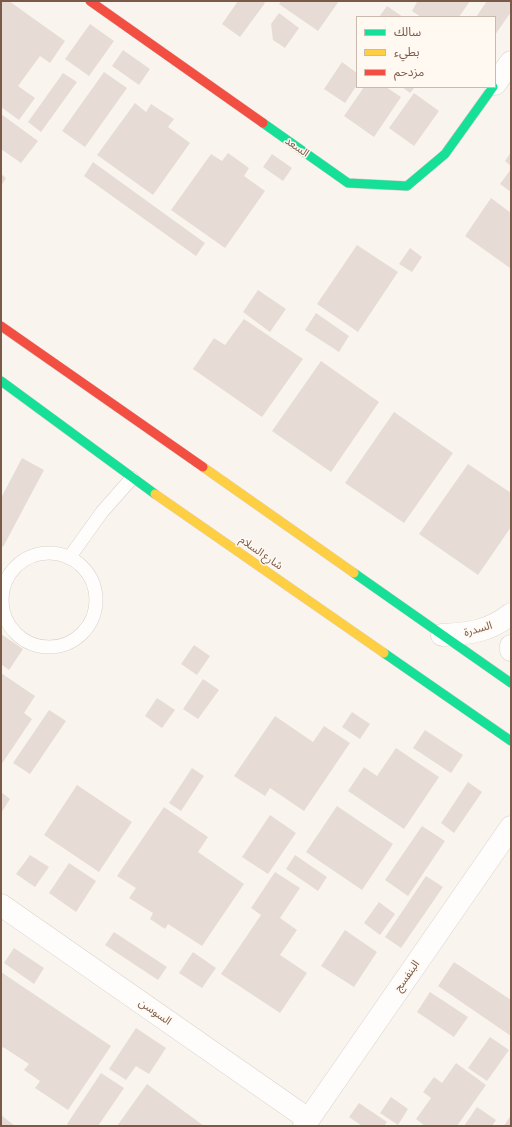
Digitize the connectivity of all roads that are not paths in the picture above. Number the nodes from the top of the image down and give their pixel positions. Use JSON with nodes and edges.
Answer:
{"nodes":[{"id":1,"x":90,"y":1,"type":"edge"},
{"id":2,"x":511,"y":62,"type":"edge"},
{"id":3,"x":496,"y":83,"type":"edge"},
{"id":4,"x":492,"y":88,"type":"edge"},
{"id":5,"x":1,"y":326,"type":"edge"},
{"id":6,"x":1,"y":380,"type":"edge"},
{"id":7,"x":132,"y":478,"type":"junction"},
{"id":8,"x":68,"y":558,"type":"junction"},
{"id":9,"x":5,"y":575,"type":"edge"},
{"id":10,"x":511,"y":614,"type":"edge"},
{"id":11,"x":442,"y":635,"type":"junction"},
{"id":12,"x":511,"y":646,"type":"edge"},
{"id":13,"x":511,"y":650,"type":"edge"},
{"id":14,"x":511,"y":683,"type":"edge"},
{"id":15,"x":511,"y":741,"type":"edge"},
{"id":16,"x":511,"y":827,"type":"edge"},
{"id":17,"x":1,"y":905,"type":"edge"},
{"id":18,"x":306,"y":1123,"type":"edge"}],
"edges":[{"from":1,"to":4,"type":"main road","name":"السعد"},
{"from":2,"to":3,"type":"street"},
{"from":5,"to":11,"type":"main road"},
{"from":6,"to":7,"type":"main road","name":"شارع السلام"},
{"from":7,"to":8,"type":"lane"},
{"from":7,"to":15,"type":"main road","name":"شارع السلام"},
{"from":8,"to":9,"type":"lane"},
{"from":8,"to":9,"type":"lane"},
{"from":10,"to":11,"type":"street","name":"السدرة"},
{"from":11,"to":14,"type":"main road"},
{"from":12,"to":13,"type":"street"},
{"from":16,"to":18,"type":"street","name":"البنفسج"},
{"from":17,"to":18,"type":"street","name":"السوسن"}]}
